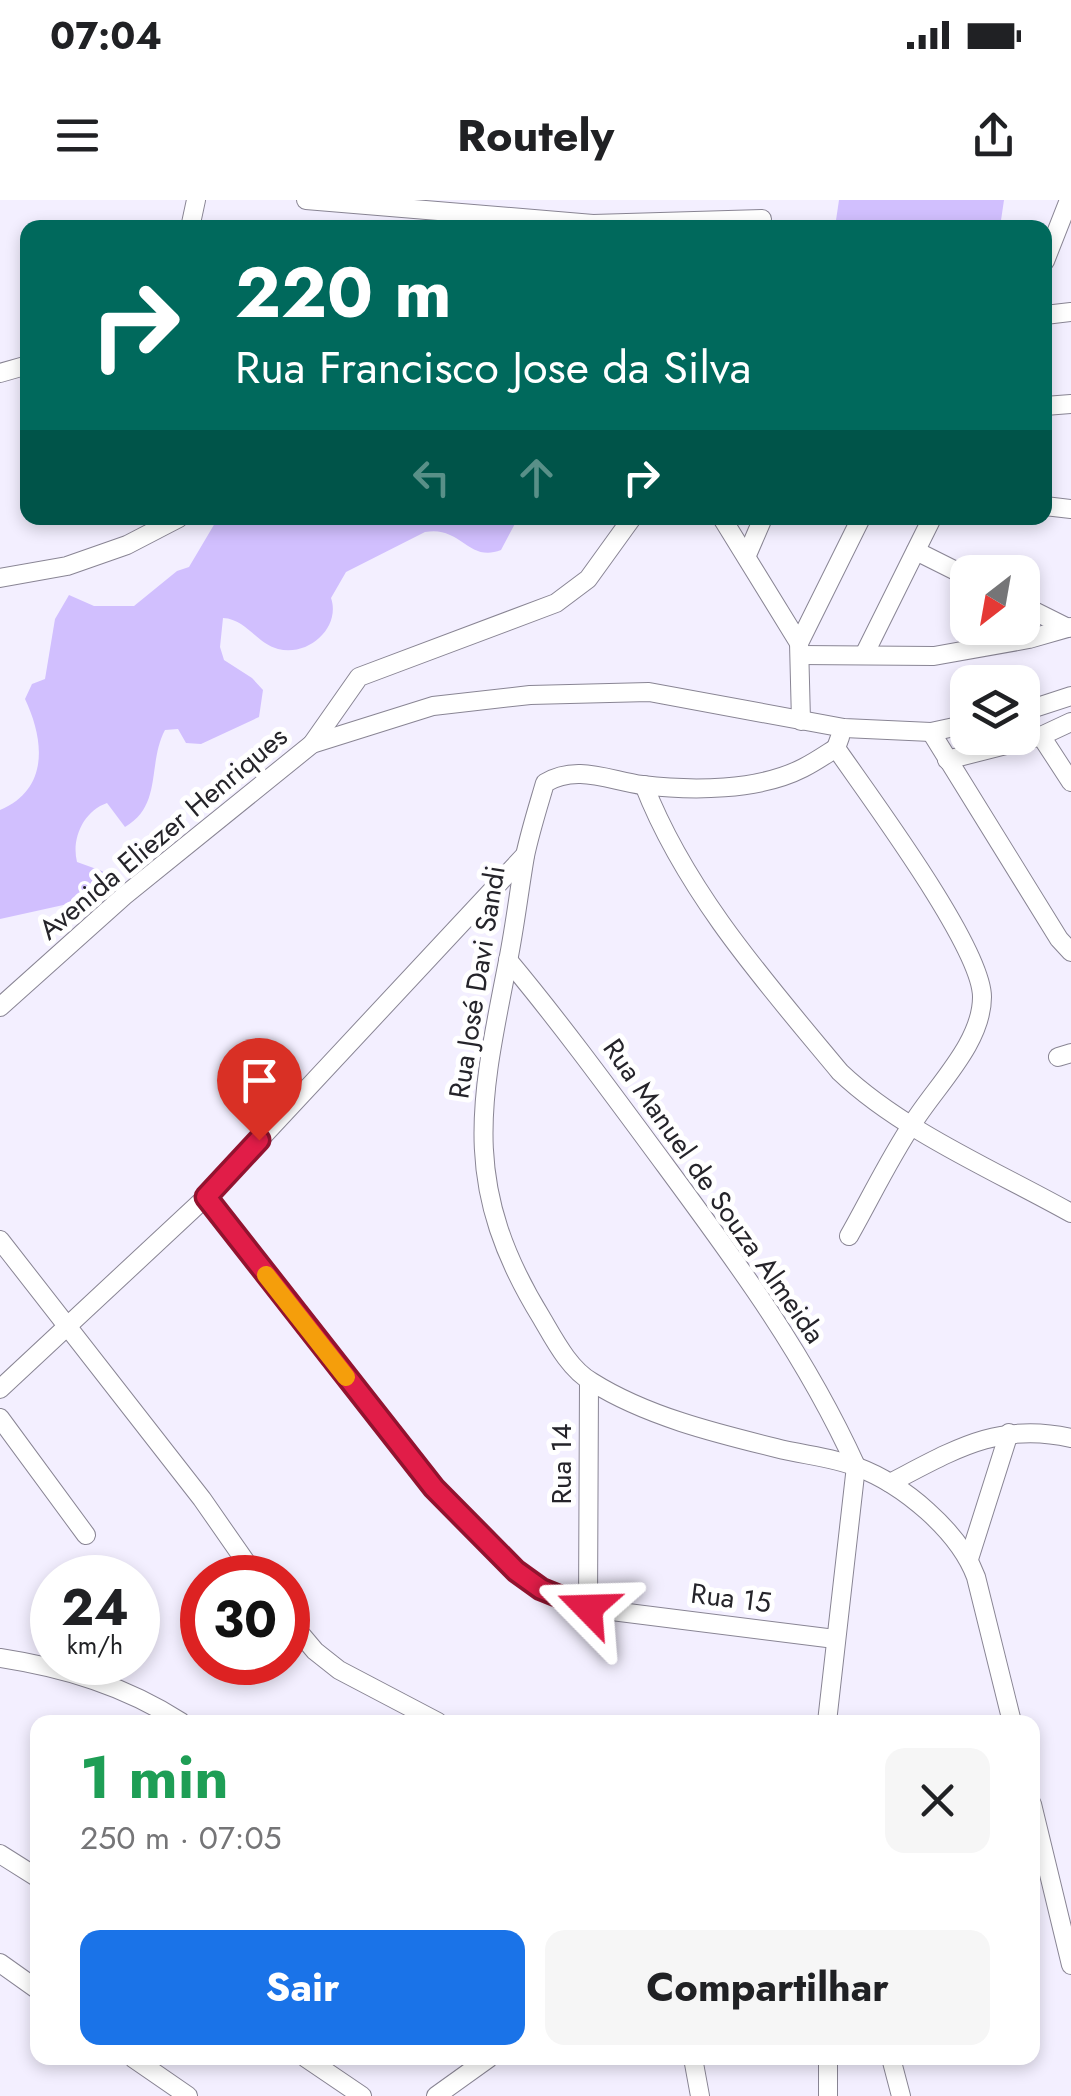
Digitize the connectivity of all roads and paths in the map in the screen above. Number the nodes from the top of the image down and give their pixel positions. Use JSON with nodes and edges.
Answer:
{"nodes":[{"id":1,"x":316,"y":201,"type":"edge"},
{"id":2,"x":1068,"y":209,"type":"edge"},
{"id":3,"x":526,"y":220,"type":"edge"},
{"id":4,"x":1052,"y":245,"type":"edge"},
{"id":5,"x":164,"y":525,"type":"edge"},
{"id":6,"x":627,"y":525,"type":"edge"},
{"id":7,"x":727,"y":525,"type":"edge"},
{"id":8,"x":761,"y":525,"type":"edge"},
{"id":9,"x":858,"y":525,"type":"edge"},
{"id":10,"x":929,"y":525,"type":"edge"},
{"id":11,"x":916,"y":551,"type":"junction"},
{"id":12,"x":747,"y":554,"type":"junction"},
{"id":13,"x":950,"y":568,"type":"edge"},
{"id":14,"x":0,"y":578,"type":"edge"},
{"id":15,"x":1040,"y":614,"type":"edge"},
{"id":16,"x":1069,"y":628,"type":"edge"},
{"id":17,"x":800,"y":649,"type":"junction"},
{"id":18,"x":864,"y":655,"type":"junction"},
{"id":19,"x":1071,"y":696,"type":"edge"},
{"id":20,"x":1040,"y":706,"type":"edge"},
{"id":21,"x":801,"y":721,"type":"junction"},
{"id":22,"x":1071,"y":722,"type":"edge"},
{"id":23,"x":844,"y":728,"type":"junction"},
{"id":24,"x":950,"y":728,"type":"edge"},
{"id":25,"x":930,"y":732,"type":"junction"},
{"id":26,"x":1041,"y":736,"type":"junction"},
{"id":27,"x":312,"y":744,"type":"junction"},
{"id":28,"x":836,"y":748,"type":"junction"},
{"id":29,"x":948,"y":760,"type":"junction"},
{"id":30,"x":1071,"y":782,"type":"edge"},
{"id":31,"x":644,"y":785,"type":"junction"},
{"id":32,"x":526,"y":854,"type":"junction"},
{"id":33,"x":1071,"y":952,"type":"edge"},
{"id":34,"x":508,"y":960,"type":"junction"},
{"id":35,"x":0,"y":1007,"type":"edge"},
{"id":36,"x":911,"y":1124,"type":"junction"},
{"id":37,"x":206,"y":1197,"type":"junction"},
{"id":38,"x":1071,"y":1212,"type":"edge"},
{"id":39,"x":850,"y":1236,"type":"dead end"},
{"id":40,"x":0,"y":1240,"type":"edge"},
{"id":41,"x":67,"y":1324,"type":"junction"},
{"id":42,"x":589,"y":1381,"type":"junction"},
{"id":43,"x":0,"y":1389,"type":"edge"},
{"id":44,"x":0,"y":1418,"type":"edge"},
{"id":45,"x":1010,"y":1433,"type":"junction"},
{"id":46,"x":1071,"y":1438,"type":"edge"},
{"id":47,"x":856,"y":1466,"type":"junction"},
{"id":48,"x":890,"y":1483,"type":"junction"},
{"id":49,"x":86,"y":1534,"type":"dead end"},
{"id":50,"x":241,"y":1555,"type":"edge"},
{"id":51,"x":969,"y":1558,"type":"junction"},
{"id":52,"x":588,"y":1608,"type":"junction"},
{"id":53,"x":835,"y":1639,"type":"junction"},
{"id":54,"x":310,"y":1646,"type":"edge"},
{"id":55,"x":0,"y":1658,"type":"edge"},
{"id":56,"x":170,"y":1715,"type":"edge"},
{"id":57,"x":425,"y":1715,"type":"edge"},
{"id":58,"x":828,"y":1715,"type":"edge"},
{"id":59,"x":1010,"y":1715,"type":"edge"},
{"id":60,"x":1040,"y":1835,"type":"edge"},
{"id":61,"x":0,"y":1854,"type":"edge"},
{"id":62,"x":30,"y":1873,"type":"edge"},
{"id":63,"x":1070,"y":1953,"type":"edge"},
{"id":64,"x":0,"y":1964,"type":"edge"},
{"id":65,"x":30,"y":1985,"type":"edge"},
{"id":66,"x":143,"y":2065,"type":"edge"},
{"id":67,"x":316,"y":2065,"type":"edge"},
{"id":68,"x":479,"y":2065,"type":"edge"},
{"id":69,"x":694,"y":2065,"type":"edge"},
{"id":70,"x":828,"y":2065,"type":"edge"},
{"id":71,"x":893,"y":2065,"type":"edge"},
{"id":72,"x":188,"y":2096,"type":"edge"},
{"id":73,"x":362,"y":2096,"type":"edge"},
{"id":74,"x":436,"y":2096,"type":"edge"},
{"id":75,"x":700,"y":2096,"type":"edge"},
{"id":76,"x":828,"y":2096,"type":"edge"},
{"id":77,"x":901,"y":2096,"type":"edge"}],
"edges":[{"from":1,"to":3,"type":"street"},
{"from":2,"to":4,"type":"street"},
{"from":5,"to":14,"type":"street"},
{"from":6,"to":27,"type":"street"},
{"from":7,"to":12,"type":"street"},
{"from":8,"to":12,"type":"street"},
{"from":9,"to":17,"type":"street"},
{"from":10,"to":11,"type":"street"},
{"from":11,"to":13,"type":"street"},
{"from":11,"to":18,"type":"street"},
{"from":12,"to":17,"type":"street"},
{"from":15,"to":16,"type":"street"},
{"from":16,"to":18,"type":"street"},
{"from":17,"to":18,"type":"street"},
{"from":17,"to":21,"type":"street"},
{"from":19,"to":20,"type":"street"},
{"from":21,"to":23,"type":"street","name":"Avenida Eliezer Henriques"},
{"from":21,"to":27,"type":"street","name":"Avenida Eliezer Henriques"},
{"from":22,"to":26,"type":"street"},
{"from":23,"to":25,"type":"street","name":"Avenida Eliezer Henriques"},
{"from":23,"to":28,"type":"street"},
{"from":24,"to":25,"type":"street","name":"Avenida Eliezer Henriques"},
{"from":25,"to":29,"type":"street"},
{"from":26,"to":29,"type":"street"},
{"from":26,"to":30,"type":"street"},
{"from":27,"to":35,"type":"street","name":"Avenida Eliezer Henriques"},
{"from":28,"to":31,"type":"street"},
{"from":28,"to":36,"type":"street"},
{"from":29,"to":33,"type":"street"},
{"from":31,"to":32,"type":"street","name":"Rua José Davi Sandi"},
{"from":31,"to":36,"type":"street"},
{"from":32,"to":34,"type":"street","name":"Rua José Davi Sandi"},
{"from":32,"to":37,"type":"street"},
{"from":34,"to":42,"type":"street","name":"Rua José Davi Sandi"},
{"from":34,"to":47,"type":"street","name":"Rua Manuel de Souza Almeida"},
{"from":36,"to":38,"type":"street"},
{"from":36,"to":39,"type":"street"},
{"from":37,"to":41,"type":"street"},
{"from":37,"to":52,"type":"street","name":"Rua 15"},
{"from":40,"to":41,"type":"street"},
{"from":41,"to":43,"type":"street"},
{"from":41,"to":50,"type":"street"},
{"from":42,"to":47,"type":"street","name":"Rua José Davi Sandi"},
{"from":42,"to":52,"type":"street","name":"Rua 14"},
{"from":44,"to":49,"type":"street"},
{"from":45,"to":46,"type":"street"},
{"from":45,"to":48,"type":"street"},
{"from":45,"to":51,"type":"street"},
{"from":47,"to":48,"type":"street","name":"Rua José Davi Sandi"},
{"from":47,"to":53,"type":"street"},
{"from":48,"to":51,"type":"street","name":"Rua José Davi Sandi"},
{"from":51,"to":59,"type":"street"},
{"from":52,"to":53,"type":"street","name":"Rua 15"},
{"from":53,"to":58,"type":"street"},
{"from":54,"to":57,"type":"street"},
{"from":55,"to":56,"type":"street"},
{"from":60,"to":63,"type":"street"},
{"from":61,"to":62,"type":"street"},
{"from":64,"to":65,"type":"street"},
{"from":66,"to":72,"type":"street"},
{"from":67,"to":73,"type":"street"},
{"from":68,"to":74,"type":"street"},
{"from":69,"to":75,"type":"street"},
{"from":70,"to":76,"type":"street"},
{"from":71,"to":77,"type":"street"}]}
